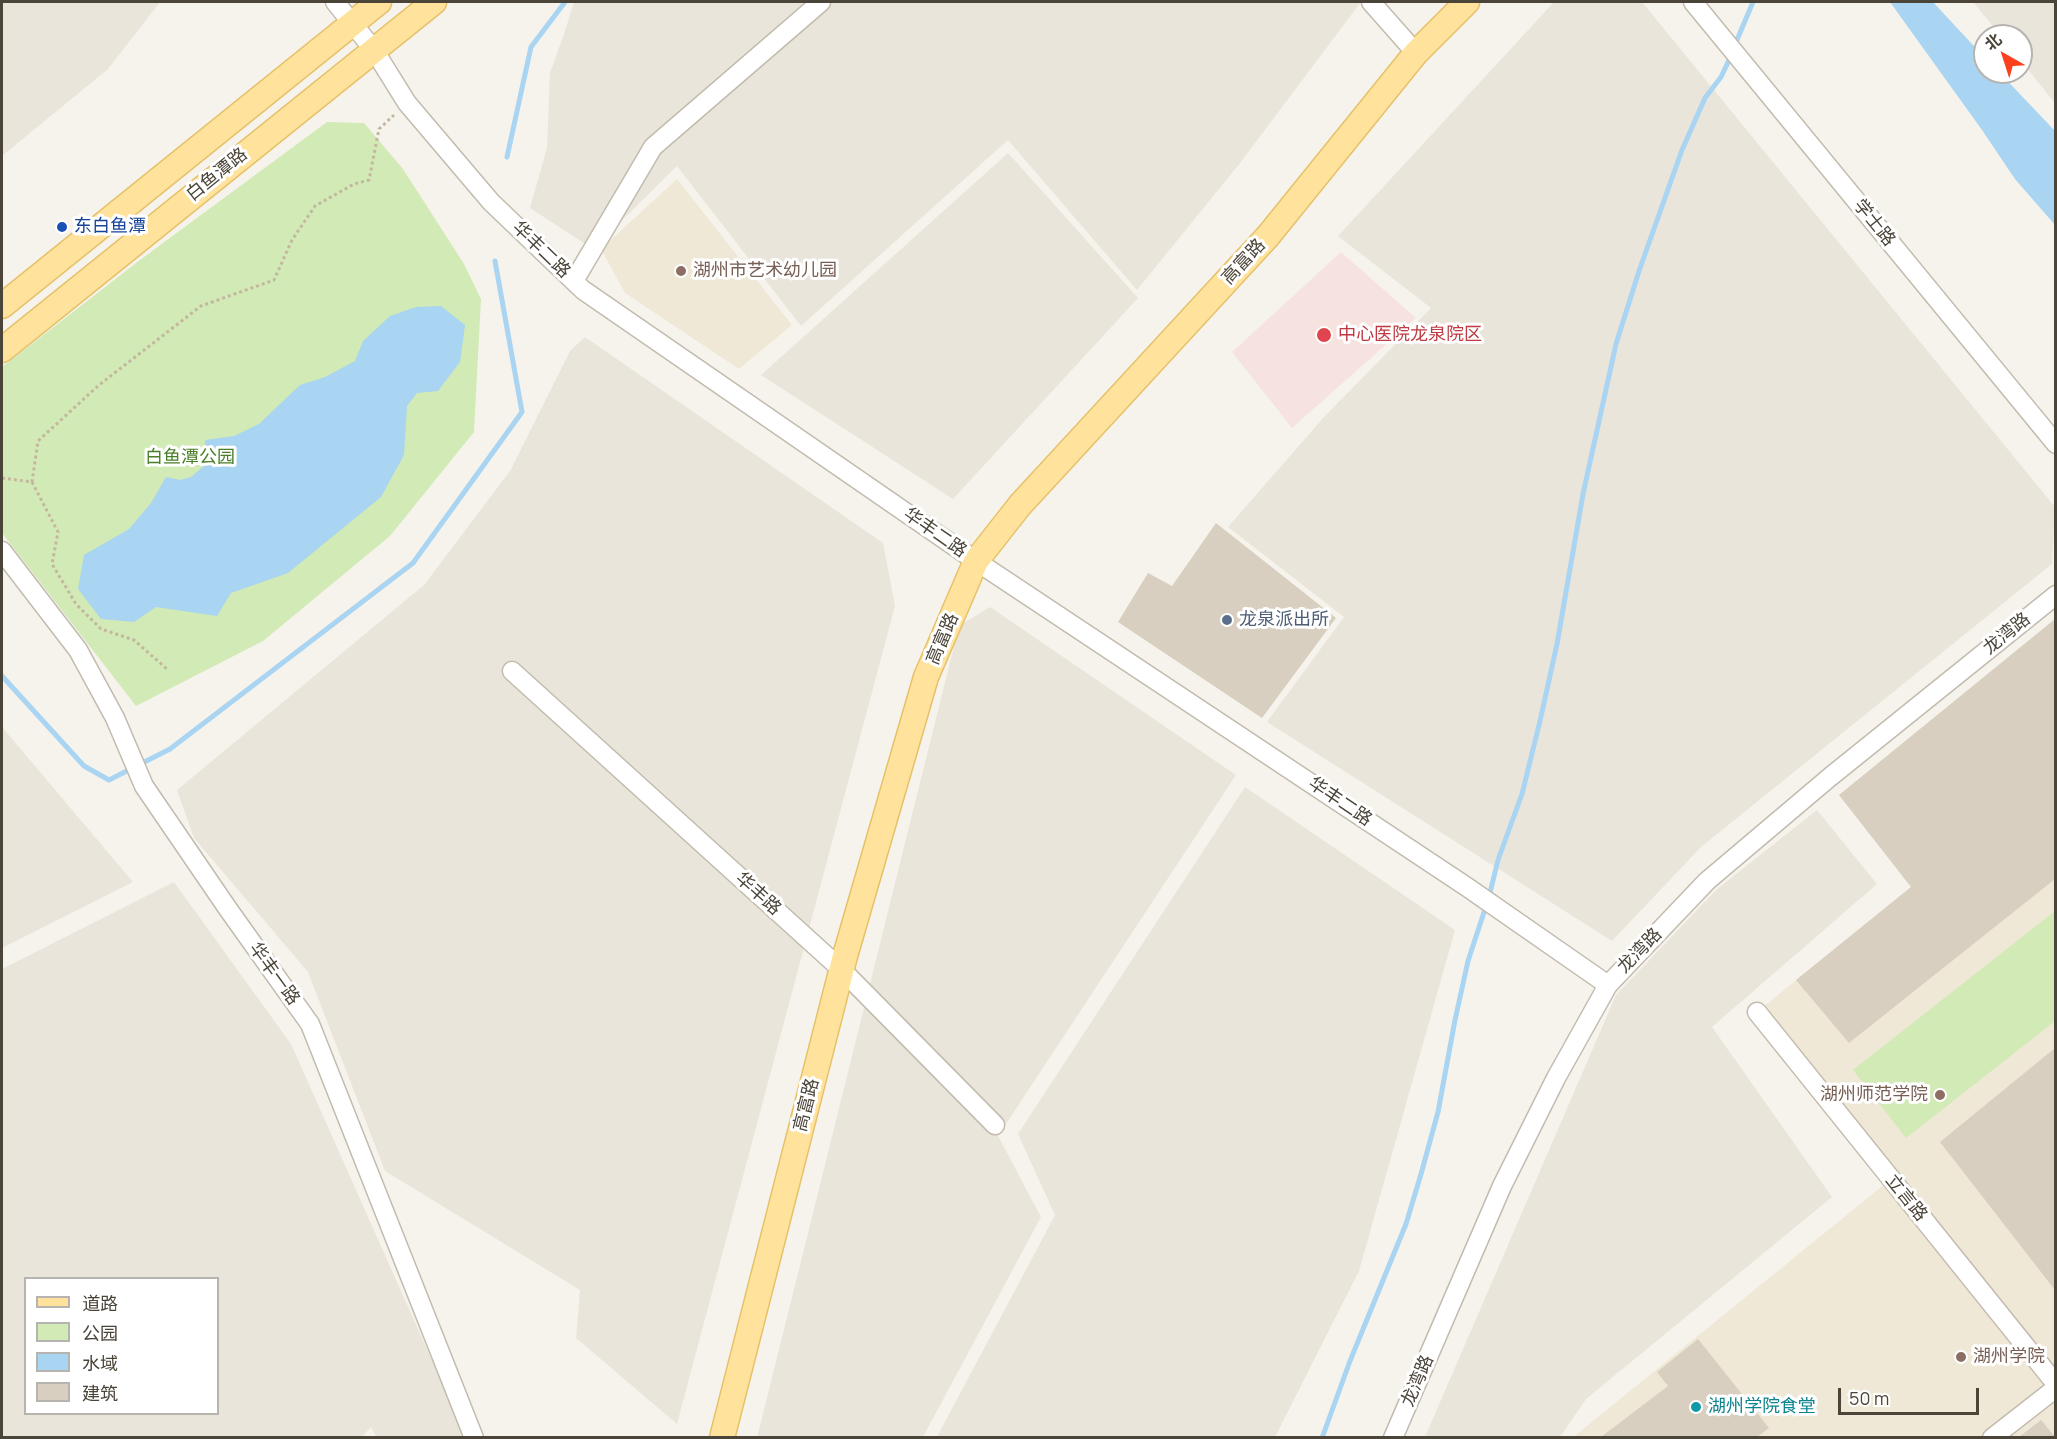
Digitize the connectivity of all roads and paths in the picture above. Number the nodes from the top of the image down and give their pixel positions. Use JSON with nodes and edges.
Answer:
{"nodes":[{"id":1,"x":335,"y":2,"type":"edge"},
{"id":2,"x":379,"y":2,"type":"edge"},
{"id":3,"x":434,"y":2,"type":"edge"},
{"id":4,"x":821,"y":2,"type":"edge"},
{"id":5,"x":1371,"y":2,"type":"edge"},
{"id":6,"x":1467,"y":2,"type":"edge"},
{"id":7,"x":1693,"y":2,"type":"edge"},
{"id":8,"x":352,"y":23,"type":"junction"},
{"id":9,"x":374,"y":50,"type":"junction"},
{"id":10,"x":1416,"y":53,"type":"junction"},
{"id":11,"x":407,"y":103,"type":"junction"},
{"id":12,"x":574,"y":281,"type":"junction"},
{"id":13,"x":2,"y":306,"type":"edge"},
{"id":14,"x":2,"y":350,"type":"edge"},
{"id":15,"x":2055,"y":444,"type":"edge"},
{"id":16,"x":2,"y":478,"type":"edge"},
{"id":17,"x":32,"y":482,"type":"junction"},
{"id":18,"x":2,"y":551,"type":"edge"},
{"id":19,"x":976,"y":561,"type":"junction"},
{"id":20,"x":2055,"y":595,"type":"edge"},
{"id":21,"x":168,"y":670,"type":"dead end"},
{"id":22,"x":512,"y":671,"type":"dead end"},
{"id":23,"x":842,"y":970,"type":"junction"},
{"id":24,"x":1608,"y":985,"type":"junction"},
{"id":25,"x":1757,"y":1012,"type":"dead end"},
{"id":26,"x":995,"y":1125,"type":"dead end"},
{"id":27,"x":2055,"y":1386,"type":"edge"},
{"id":28,"x":474,"y":1437,"type":"edge"},
{"id":29,"x":722,"y":1437,"type":"edge"},
{"id":30,"x":1393,"y":1437,"type":"edge"},
{"id":31,"x":1992,"y":1437,"type":"edge"}],
"edges":[{"from":1,"to":8,"type":"street","name":"华丰二路"},
{"from":2,"to":8,"type":"main road","name":"白鱼潭路"},
{"from":3,"to":9,"type":"main road","name":"白鱼潭路"},
{"from":4,"to":12,"type":"street"},
{"from":5,"to":10,"type":"street"},
{"from":6,"to":10,"type":"main road","name":"高富路"},
{"from":7,"to":15,"type":"street","name":"学士路"},
{"from":8,"to":9,"type":"street","name":"华丰二路"},
{"from":8,"to":13,"type":"main road","name":"白鱼潭路"},
{"from":9,"to":11,"type":"street","name":"华丰二路"},
{"from":9,"to":14,"type":"main road","name":"白鱼潭路"},
{"from":10,"to":19,"type":"main road","name":"高富路"},
{"from":11,"to":12,"type":"street","name":"华丰二路"},
{"from":11,"to":17,"type":"path"},
{"from":12,"to":19,"type":"street","name":"华丰二路"},
{"from":16,"to":17,"type":"path"},
{"from":17,"to":21,"type":"path"},
{"from":18,"to":28,"type":"street","name":"华丰一路"},
{"from":19,"to":23,"type":"main road","name":"高富路"},
{"from":19,"to":24,"type":"street","name":"华丰二路"},
{"from":20,"to":24,"type":"street","name":"龙湾路"},
{"from":22,"to":23,"type":"street","name":"华丰路"},
{"from":23,"to":26,"type":"street","name":"华丰路"},
{"from":23,"to":29,"type":"main road","name":"高富路"},
{"from":24,"to":30,"type":"street","name":"龙湾路"},
{"from":25,"to":27,"type":"street","name":"立言路"},
{"from":27,"to":31,"type":"street"}]}
